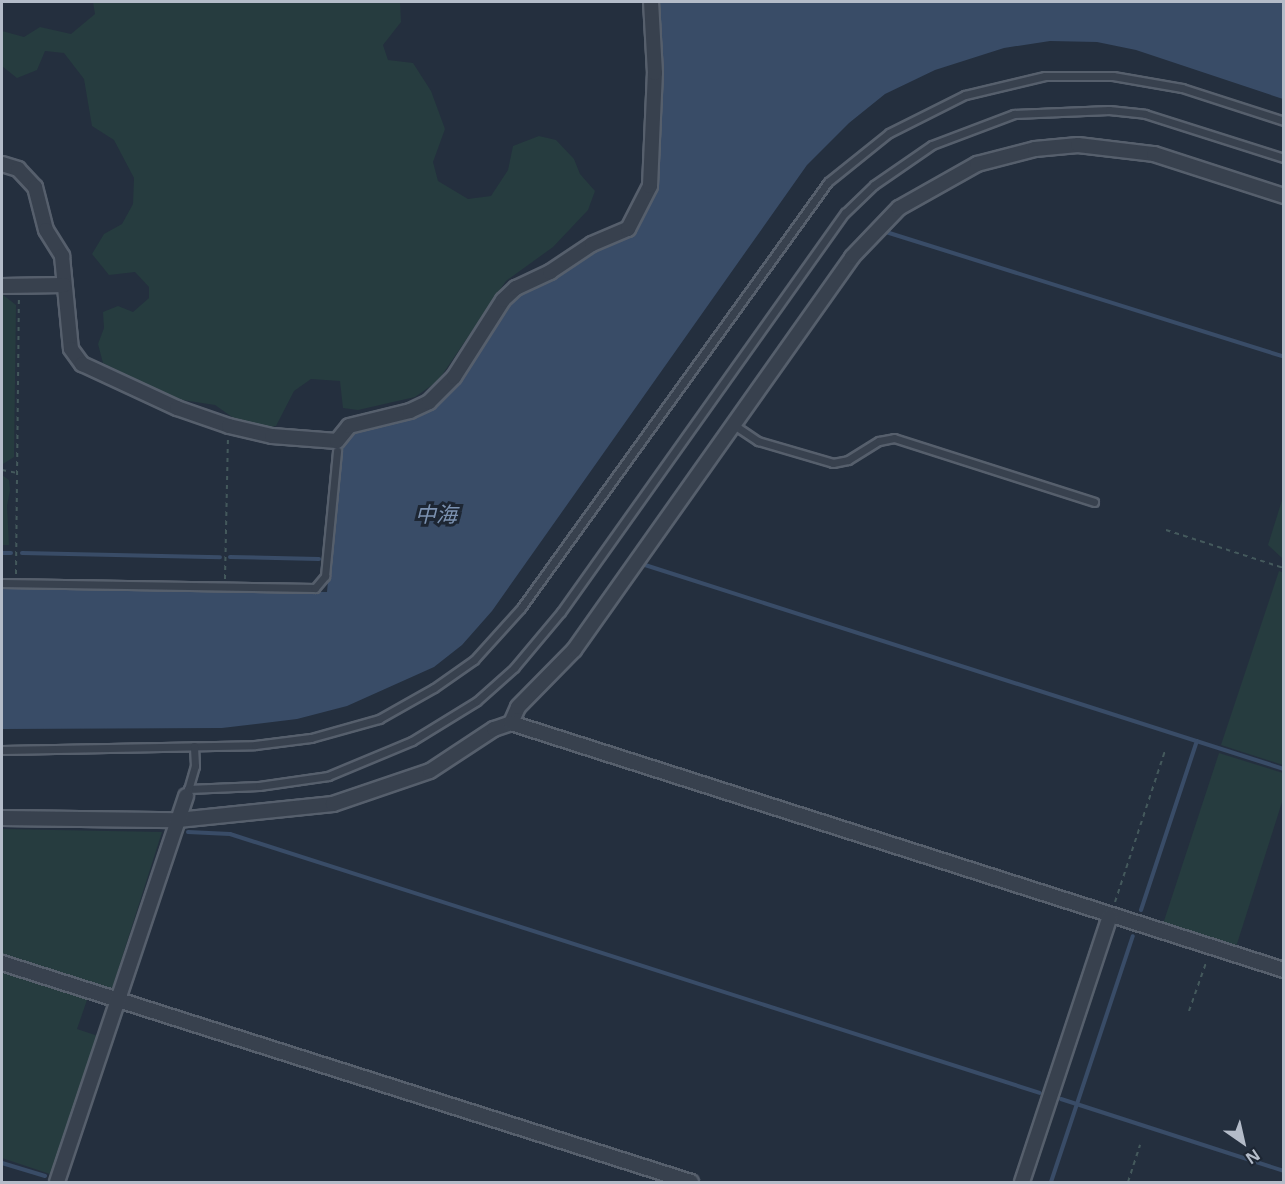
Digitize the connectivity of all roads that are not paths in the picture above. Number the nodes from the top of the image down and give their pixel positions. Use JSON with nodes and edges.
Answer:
{"nodes":[{"id":1,"x":651,"y":2,"type":"edge"},
{"id":2,"x":1284,"y":121,"type":"edge"},
{"id":3,"x":1284,"y":158,"type":"edge"},
{"id":4,"x":2,"y":164,"type":"edge"},
{"id":5,"x":1284,"y":195,"type":"edge"},
{"id":6,"x":64,"y":285,"type":"junction"},
{"id":7,"x":2,"y":286,"type":"edge"},
{"id":8,"x":734,"y":425,"type":"junction"},
{"id":9,"x":337,"y":446,"type":"junction"},
{"id":10,"x":1094,"y":502,"type":"dead end"},
{"id":11,"x":2,"y":583,"type":"edge"},
{"id":12,"x":511,"y":723,"type":"junction"},
{"id":13,"x":194,"y":746,"type":"junction"},
{"id":14,"x":2,"y":750,"type":"edge"},
{"id":15,"x":187,"y":792,"type":"junction"},
{"id":16,"x":2,"y":818,"type":"edge"},
{"id":17,"x":178,"y":820,"type":"junction"},
{"id":18,"x":1110,"y":915,"type":"junction"},
{"id":19,"x":2,"y":963,"type":"edge"},
{"id":20,"x":1284,"y":970,"type":"edge"},
{"id":21,"x":118,"y":1000,"type":"junction"},
{"id":22,"x":57,"y":1182,"type":"edge"},
{"id":23,"x":691,"y":1182,"type":"edge"},
{"id":24,"x":1022,"y":1182,"type":"edge"}],
"edges":[{"from":1,"to":9,"type":"street"},
{"from":2,"to":13,"type":"lane"},
{"from":3,"to":15,"type":"lane"},
{"from":4,"to":6,"type":"street"},
{"from":5,"to":8,"type":"street"},
{"from":6,"to":7,"type":"street"},
{"from":6,"to":9,"type":"street"},
{"from":8,"to":10,"type":"lane"},
{"from":8,"to":12,"type":"street"},
{"from":9,"to":11,"type":"lane"},
{"from":12,"to":17,"type":"street"},
{"from":12,"to":18,"type":"street"},
{"from":13,"to":14,"type":"lane"},
{"from":13,"to":15,"type":"lane"},
{"from":15,"to":17,"type":"street"},
{"from":16,"to":17,"type":"street"},
{"from":17,"to":21,"type":"street"},
{"from":18,"to":20,"type":"street"},
{"from":18,"to":24,"type":"street"},
{"from":19,"to":21,"type":"street"},
{"from":21,"to":22,"type":"street"},
{"from":21,"to":23,"type":"street"}]}
